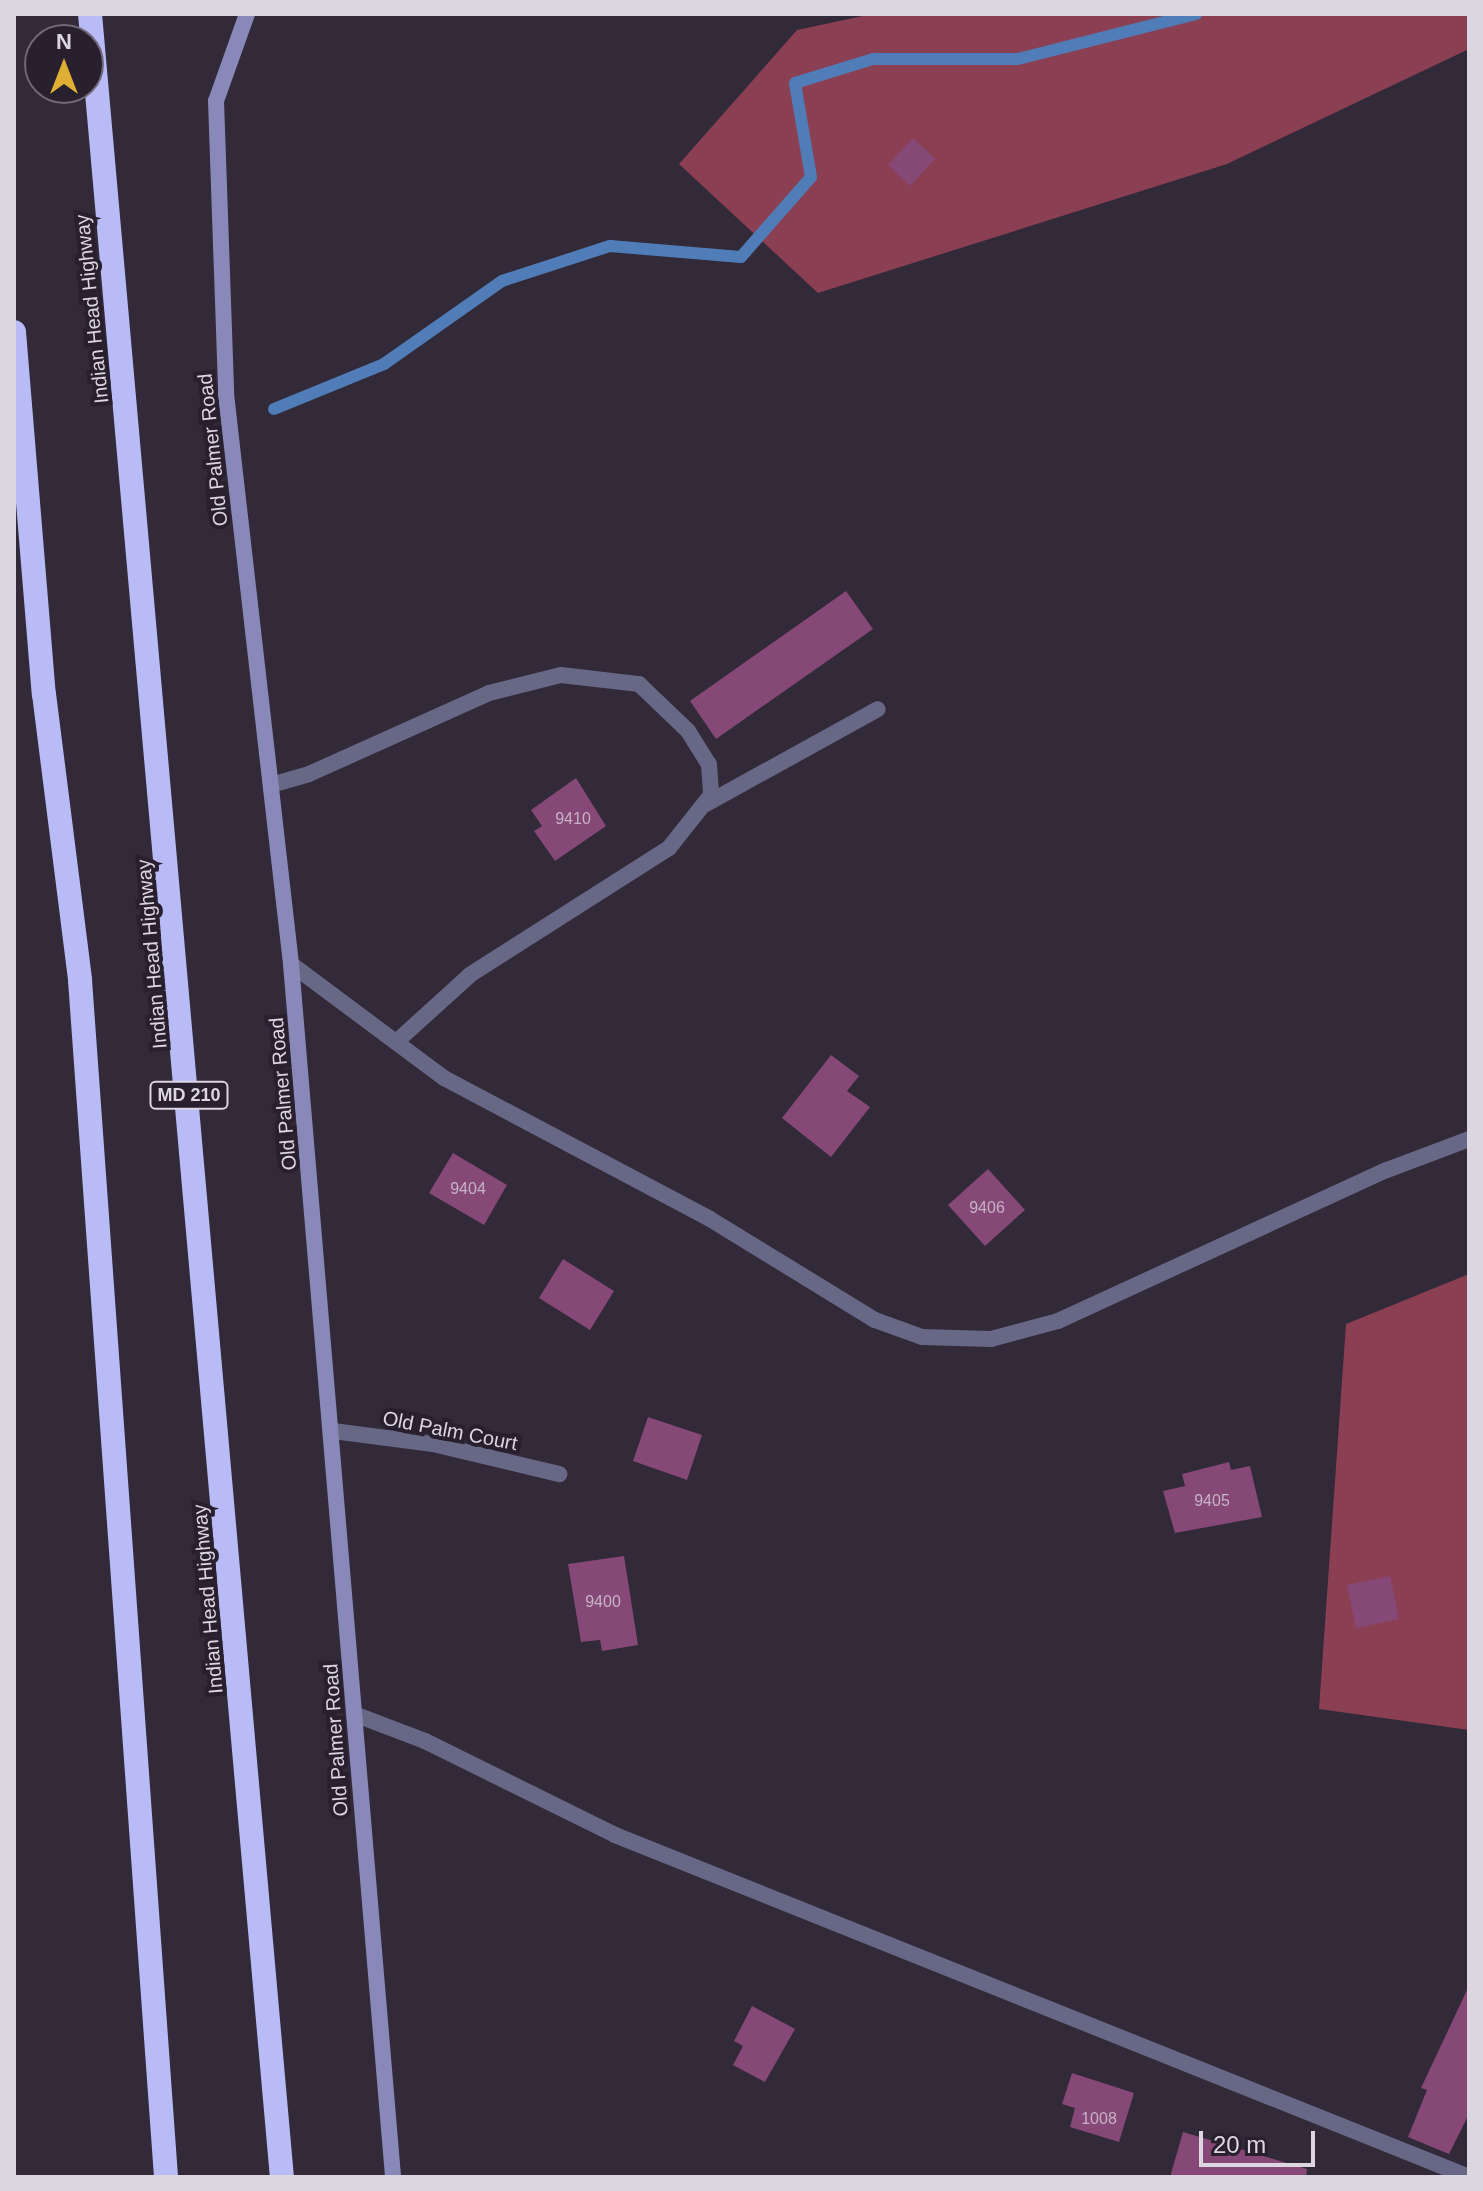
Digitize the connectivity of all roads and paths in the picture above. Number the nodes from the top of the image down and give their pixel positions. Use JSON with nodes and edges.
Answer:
{"nodes":[{"id":1,"x":90,"y":14,"type":"edge"},
{"id":2,"x":247,"y":14,"type":"edge"},
{"id":3,"x":14,"y":332,"type":"edge"},
{"id":4,"x":878,"y":709,"type":"dead end"},
{"id":5,"x":271,"y":785,"type":"junction"},
{"id":6,"x":706,"y":804,"type":"junction"},
{"id":7,"x":291,"y":964,"type":"junction"},
{"id":8,"x":396,"y":1042,"type":"junction"},
{"id":9,"x":1469,"y":1139,"type":"edge"},
{"id":10,"x":333,"y":1431,"type":"junction"},
{"id":11,"x":559,"y":1474,"type":"dead end"},
{"id":12,"x":354,"y":1714,"type":"junction"},
{"id":13,"x":166,"y":2177,"type":"edge"},
{"id":14,"x":282,"y":2177,"type":"edge"},
{"id":15,"x":393,"y":2177,"type":"edge"},
{"id":16,"x":1469,"y":2177,"type":"edge"}],
"edges":[{"from":1,"to":14,"type":"highway","name":"Indian Head Highway","number":"MD 210"},
{"from":2,"to":5,"type":"street","name":"Old Palmer Road"},
{"from":3,"to":13,"type":"highway"},
{"from":4,"to":6,"type":"street"},
{"from":5,"to":6,"type":"street"},
{"from":5,"to":7,"type":"street","name":"Old Palmer Road"},
{"from":6,"to":8,"type":"street"},
{"from":7,"to":8,"type":"street"},
{"from":7,"to":10,"type":"street","name":"Old Palmer Road"},
{"from":8,"to":9,"type":"street"},
{"from":10,"to":11,"type":"street","name":"Old Palm Court"},
{"from":10,"to":12,"type":"street","name":"Old Palmer Road"},
{"from":12,"to":15,"type":"street","name":"Old Palmer Road"},
{"from":12,"to":16,"type":"street"}]}
